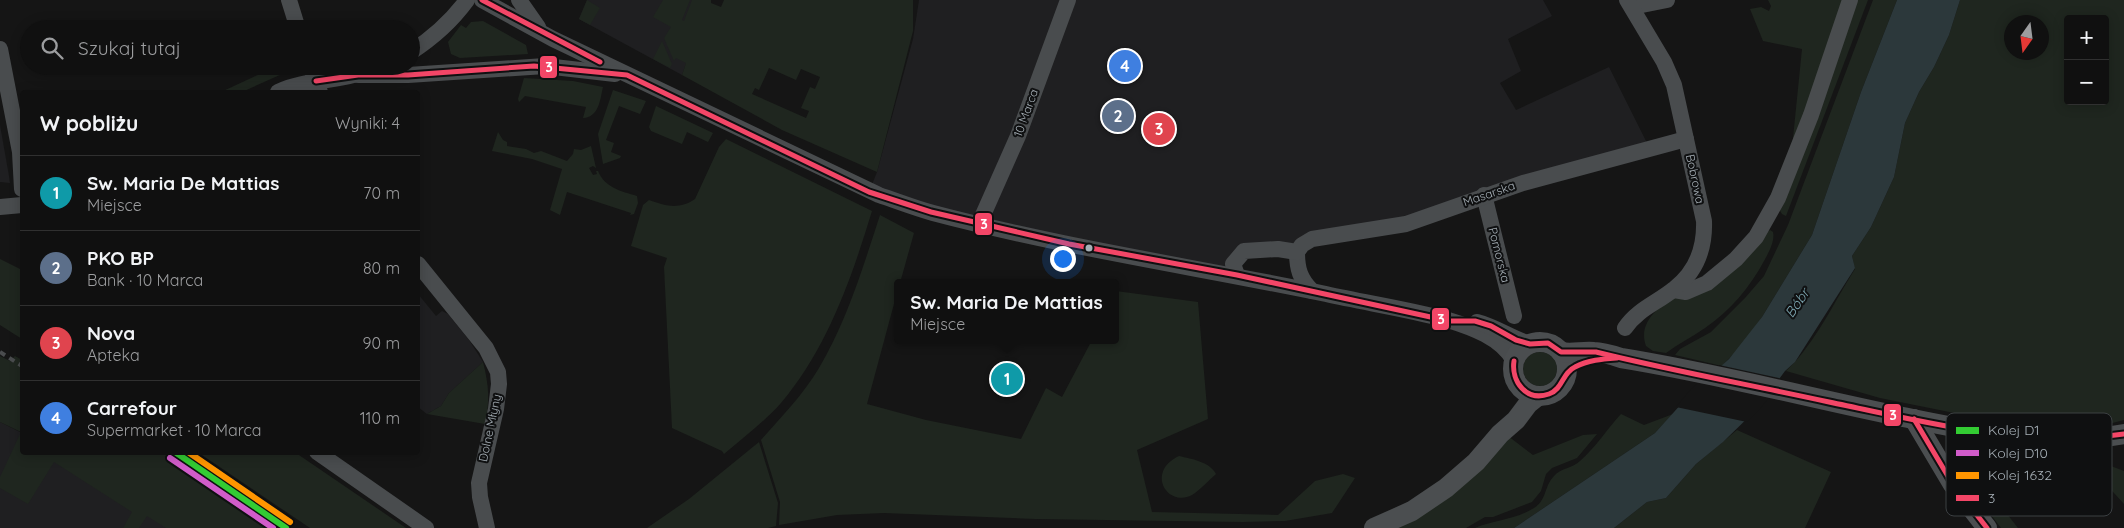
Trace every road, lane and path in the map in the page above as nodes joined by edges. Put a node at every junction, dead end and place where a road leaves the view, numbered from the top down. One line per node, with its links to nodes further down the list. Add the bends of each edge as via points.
1 (289, 0): 9 (street)
2 (468, 0): 11 (street, via 444,28)
3 (482, 0): 10 (street)
4 (520, 0): 10 (street)
5 (1068, 0): 23 (street, 10 Marca, via 1018,136)
6 (1667, 0): 8 (street, Bobrowa)
7 (1850, 0): 27 (street, via 1811,115 1778,198 1756,238 1707,282 1686,292)
8 (1630, 4): 18 (street, Bobrowa, via 1674,85)
9 (295, 20)
10 (542, 33): 15 (street)
11 (420, 46)
12 (0, 49): 19 (street)
13 (420, 74): 15 (street, via 545,66)
14 (351, 75): 16 (street)
15 (627, 75): 23 (street, via 869,192)
16 (315, 80): 17 (street)
17 (282, 90)
18 (1686, 139): 20 (street, Masarska); 27 (street, Bobrowa, via 1704,232 1697,262)
19 (20, 152)
20 (1484, 195): 24 (street, Masarska, via 1406,224 1312,239); 29 (street, Pomorska)
21 (20, 205): 22 (street)
22 (0, 207)
23 (979, 224): 26 (street)
24 (1297, 252): 26 (street, via 1278,249 1244,252 1233,264); 28 (street, via 1299,273)
25 (420, 266): 46 (street, Dolne Młyny, via 486,348 498,372 496,409 479,483)
26 (1237, 275): 28 (street)
27 (1674, 290): 31 (street, Bobrowa, via 1632,318)
28 (1312, 292): 30 (street)
29 (1514, 316)
30 (1449, 321): 32 (street, via 1475,321); 35 (street, via 1500,344)
31 (1626, 328)
32 (1530, 344): 33 (main road, via 1548,343); 35 (main road)
33 (1561, 352): 34 (main road, via 1596,352); 36 (main road)
34 (1622, 358): 36 (main road, via 1587,364); 39 (main road)
35 (1514, 361): 37 (main road, via 1513,375)
36 (1567, 374): 38 (main road, via 1553,393)
37 (1517, 384): 38 (main road); 41 (main road)
38 (1538, 396): 41 (main road)
39 (1914, 420): 40 (main road); 43 (main road)
40 (1946, 426)
41 (1500, 434): 47 (main road, via 1476,462 1446,488 1412,510)
42 (321, 455): 45 (street)
43 (1946, 473)
44 (1978, 516): 48 (main road)
45 (426, 528)
46 (487, 528)
47 (1374, 528)
48 (1987, 528)

